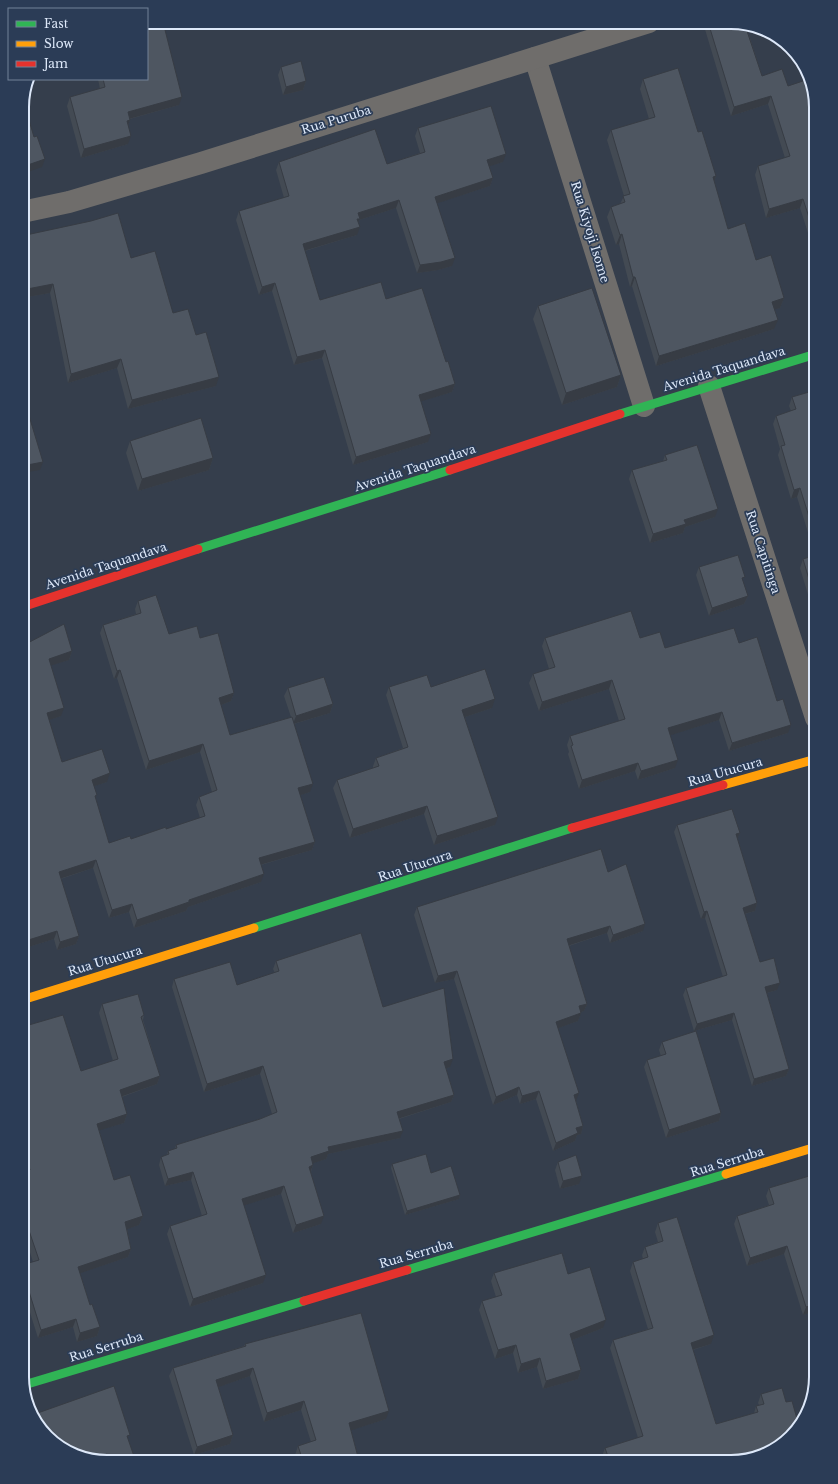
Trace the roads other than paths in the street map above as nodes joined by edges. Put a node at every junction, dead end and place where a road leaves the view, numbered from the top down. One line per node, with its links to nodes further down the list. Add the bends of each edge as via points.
1 (626, 29): 2 (street, Rua Puruba)
2 (535, 58): 3 (street, Rua Puruba, via 69,202); 6 (street, Rua Kiyoji Isome)
3 (29, 211)
4 (809, 356): 5 (street, Avenida Taquandava)
5 (709, 386): 6 (street, Avenida Taquandava); 8 (street, Rua Capitinga)
6 (644, 406): 7 (street, Avenida Taquandava)
7 (29, 605)
8 (809, 696)
9 (809, 761): 10 (street, Rua Utucura, via 540,837 407,882)
10 (29, 998)
11 (809, 1149): 12 (street, Rua Serruba)
12 (29, 1383)

